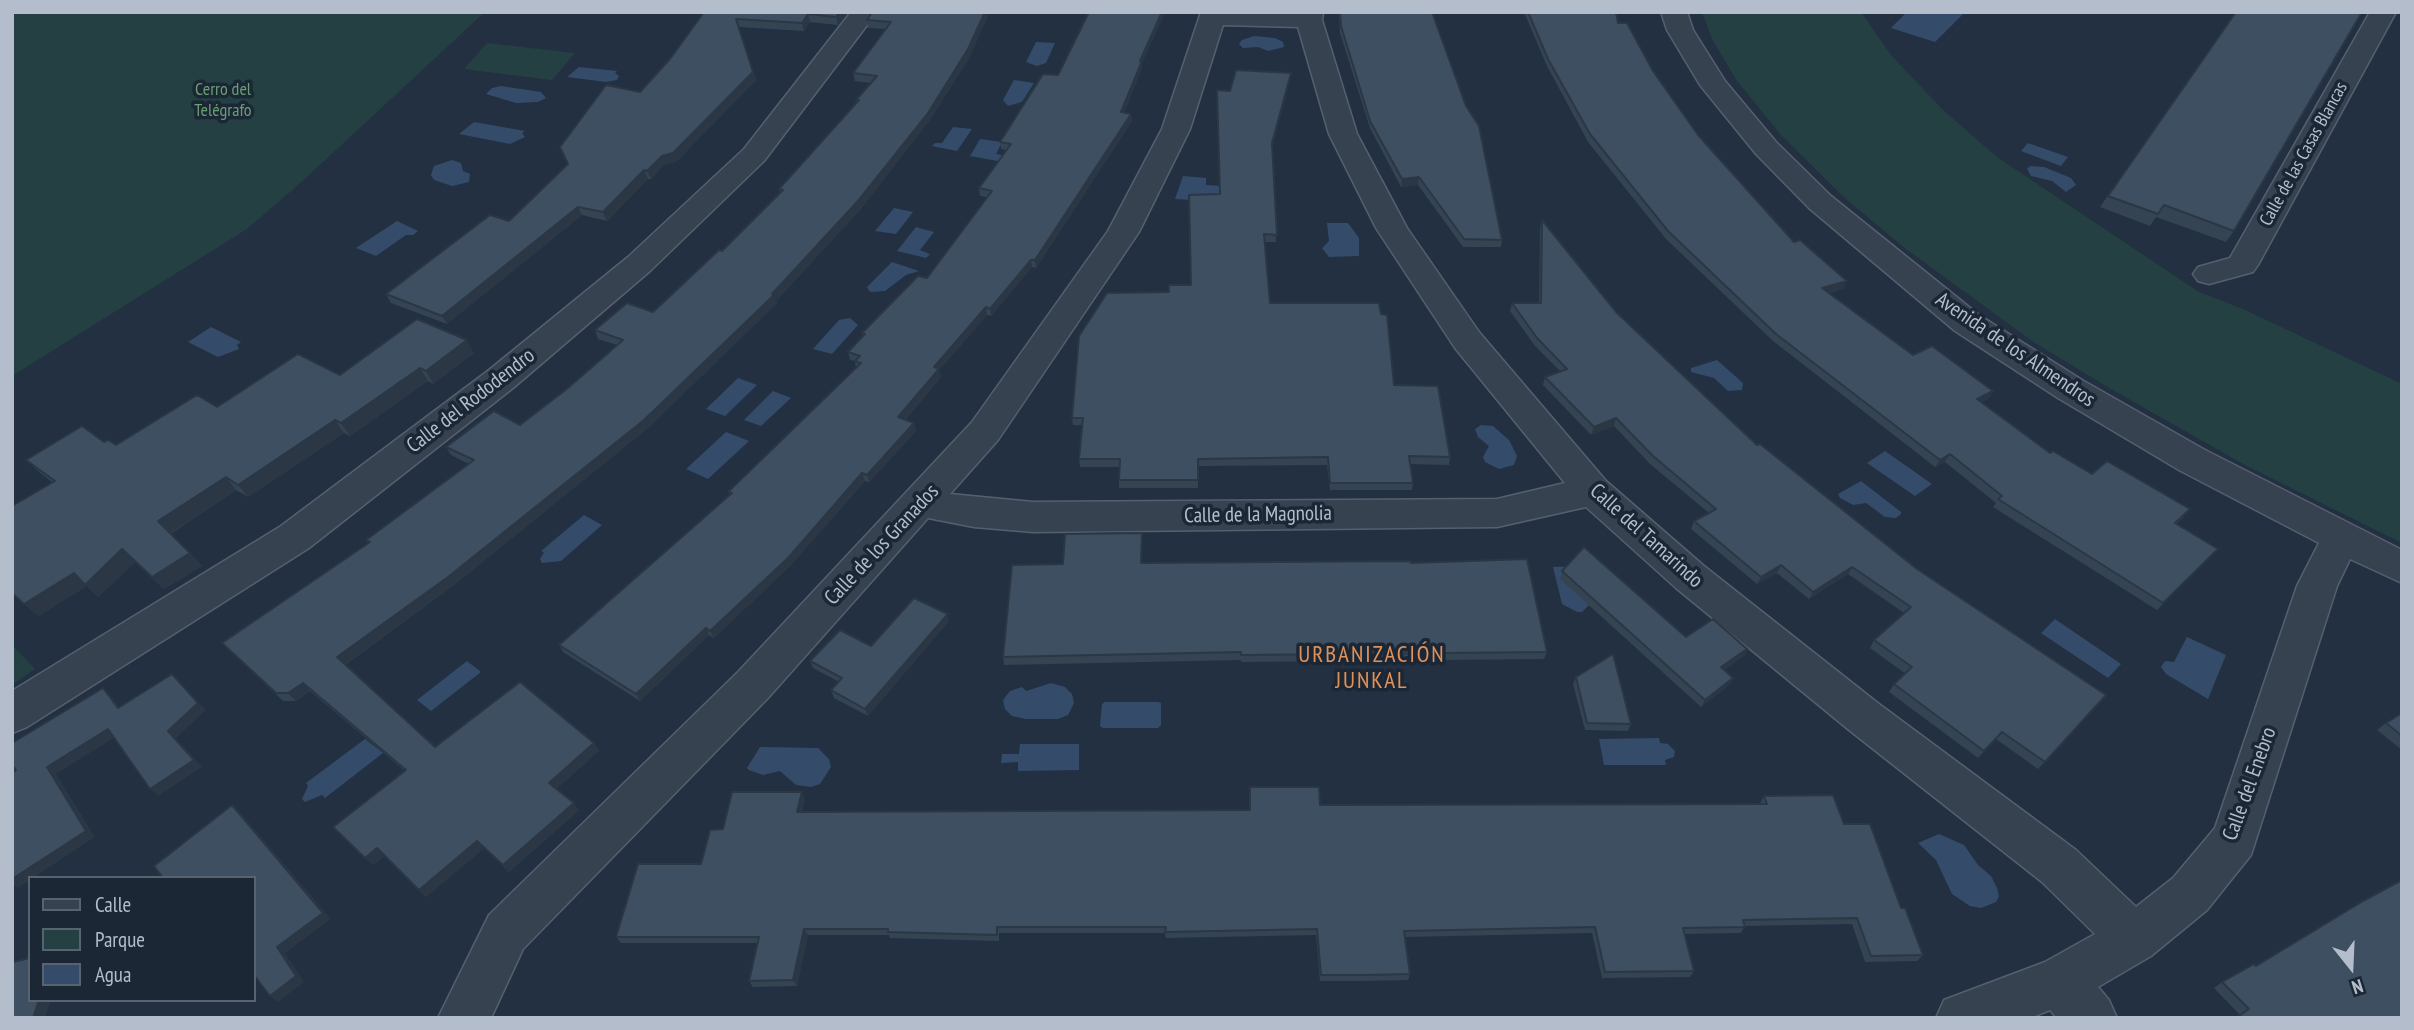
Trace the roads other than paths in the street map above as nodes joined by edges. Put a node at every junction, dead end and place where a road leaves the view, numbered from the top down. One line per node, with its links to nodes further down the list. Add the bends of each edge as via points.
1 (864, 12): 11 (street, Calle del Rododendro, via 754,155 639,264 501,379 295,537)
2 (1674, 12): 9 (street, Avenida de los Almendros, via 1714,85 1766,148 1819,202 1967,323 2181,454)
3 (2382, 12): 6 (street, Calle de las Casas Blancas, via 2242,265)
4 (1214, 15): 5 (street); 8 (street, Calle de los Granados, via 1176,129 1124,232 985,431)
5 (1309, 16): 7 (street, Calle del Tamarindo, via 1343,134 1392,228 1467,340)
6 (2209, 274)
7 (1593, 491): 8 (street, Calle de la Magnolia, via 1497,513 1034,517); 12 (street, Calle del Tamarindo, via 1690,577 2059,866)
8 (922, 503): 14 (street, Calle de los Granados, via 753,685 506,932)
9 (2341, 538): 10 (street, Avenida de los Almendros); 12 (street, Calle del Enebro, via 2317,586 2234,840 2190,894)
10 (2402, 568)
11 (12, 714)
12 (2134, 939): 13 (street, Calle del Enebro)
13 (2075, 1000): 15 (street, Calle del Enebro)
14 (464, 1018)
15 (1962, 1018)

